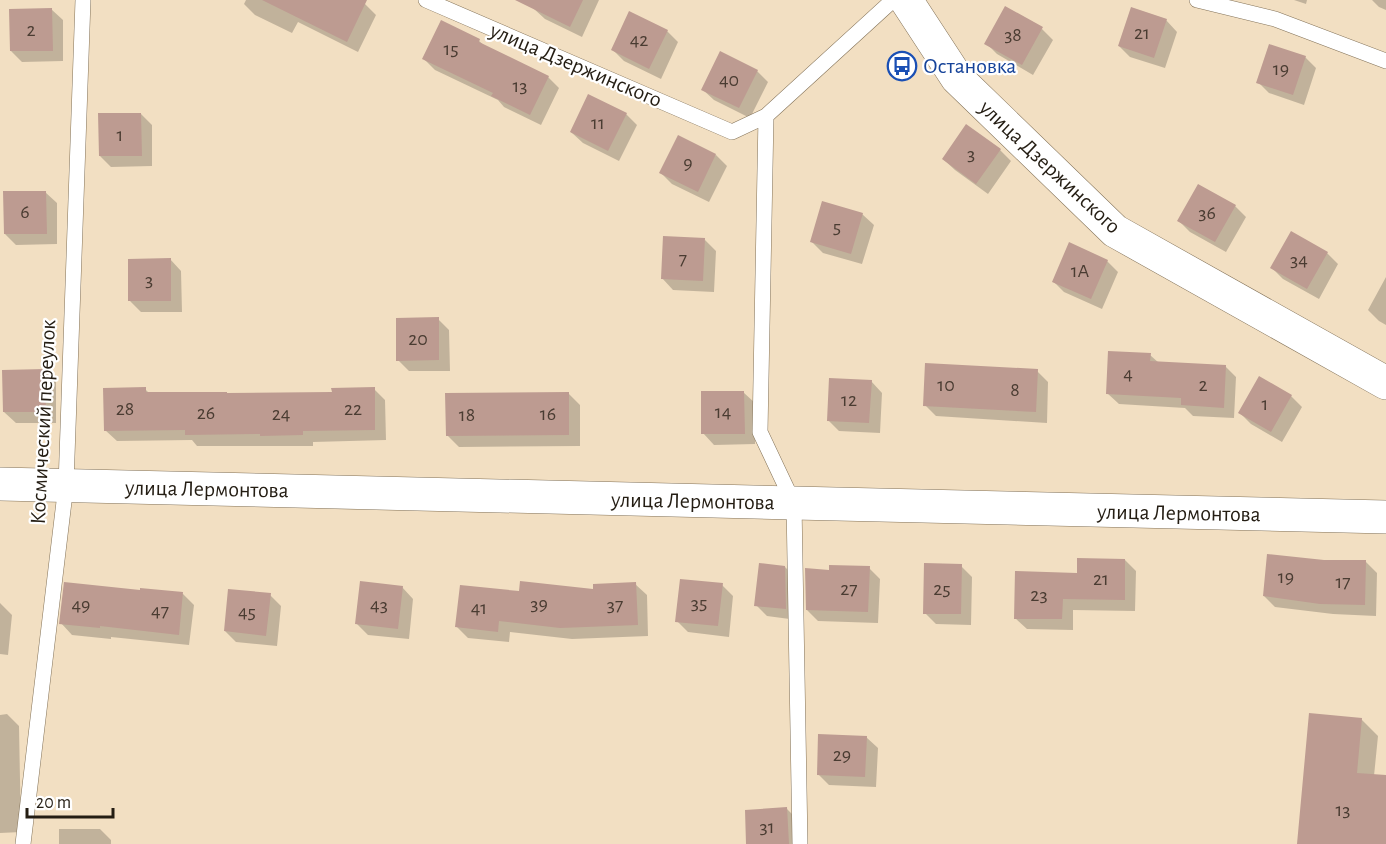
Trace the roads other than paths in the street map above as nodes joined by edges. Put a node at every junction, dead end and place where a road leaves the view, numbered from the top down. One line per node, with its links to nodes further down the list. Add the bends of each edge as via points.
1 (83, 0): 10 (lane, Космический переулок)
2 (426, 0): 7 (lane, улица Дзержинского, via 732,132)
3 (893, 0): 7 (lane, улица Дзержинского)
4 (906, 0): 8 (street, улица Дзержинского, via 957,78 1114,231)
5 (1197, 0): 6 (lane, via 1275,19)
6 (1386, 61)
7 (766, 116): 11 (lane, via 760,432)
8 (1386, 384)
9 (0, 484): 10 (street, улица Лермонтова)
10 (66, 485): 11 (street, улица Лермонтова); 13 (lane, Космический переулок)
11 (794, 504): 12 (street, улица Лермонтова); 14 (lane)
12 (1386, 517)
13 (23, 844)
14 (800, 844)

